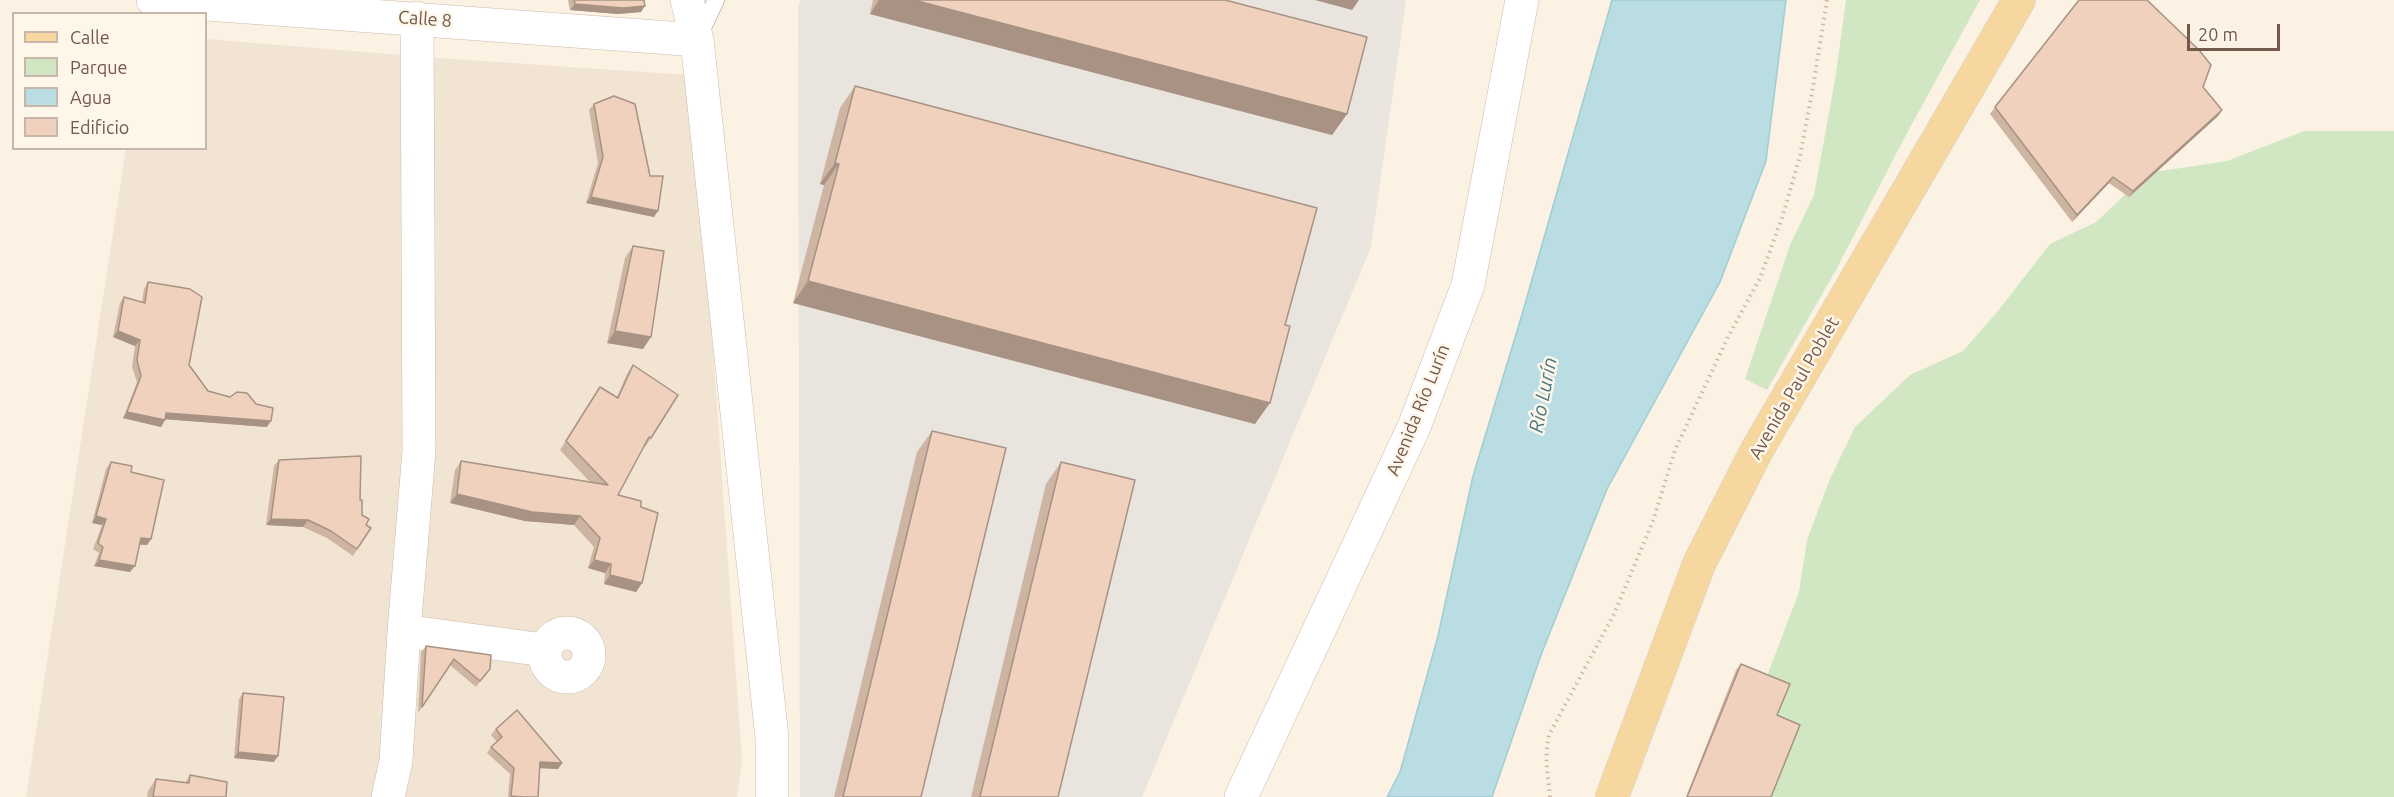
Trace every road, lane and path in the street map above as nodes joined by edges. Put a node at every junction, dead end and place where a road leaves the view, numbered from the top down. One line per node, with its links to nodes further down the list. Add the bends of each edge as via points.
1 (153, 0): 7 (street, Calle 8)
2 (687, 0): 8 (street)
3 (716, 0): 8 (lane)
4 (1522, 0): 13 (street, Avenida Río Lurín, via 1468,285 1414,427)
5 (1827, 0): 14 (path, via 1800,156 1782,218 1760,278 1675,450 1653,521 1614,614 1550,735 1545,761)
6 (2019, 0): 15 (main road, Avenida Paul Poblet, via 1757,450 1699,564)
7 (417, 18): 8 (street, Calle 8); 9 (street, via 419,452)
8 (698, 40): 12 (street, via 772,738)
9 (404, 631): 10 (street); 11 (street, via 396,761)
10 (544, 650)
11 (388, 797)
12 (772, 797)
13 (1240, 797)
14 (1550, 797)
15 (1612, 797)

